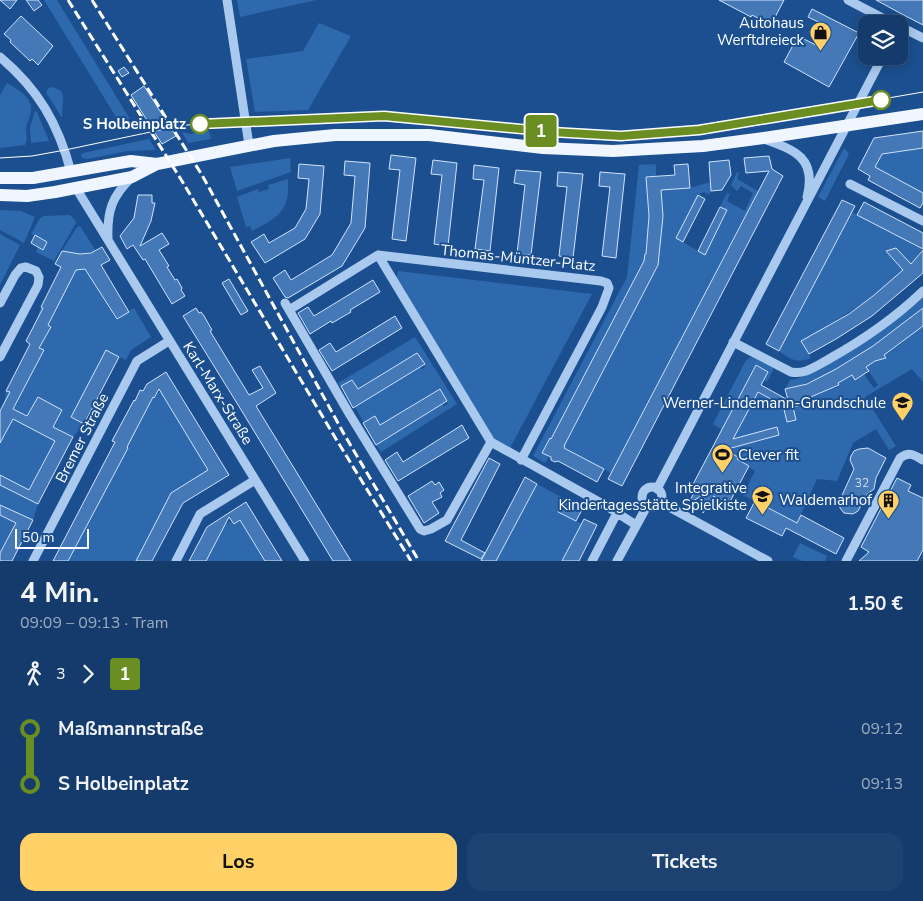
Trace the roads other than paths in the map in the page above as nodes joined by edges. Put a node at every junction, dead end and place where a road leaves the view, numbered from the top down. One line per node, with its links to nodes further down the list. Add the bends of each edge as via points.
1 (227, 0): 11 (street)
2 (848, 0): 3 (street)
3 (874, 15)
4 (908, 30): 5 (street)
5 (923, 38)
6 (0, 57): 13 (street, via 26,81 48,112 60,136)
7 (879, 65): 9 (street)
8 (923, 114): 9 (main road)
9 (848, 126): 10 (main road); 19 (street)
10 (764, 138): 11 (main road, via 613,151 543,148 452,136 401,134 334,135); 19 (street, via 796,151 803,159 809,178)
11 (249, 145): 12 (main road)
12 (157, 164): 13 (main road, via 130,161); 14 (main road)
13 (71, 172): 15 (main road, via 33,178); 17 (main road)
14 (132, 176): 17 (main road); 21 (street, via 112,203)
15 (0, 178)
16 (850, 184): 20 (street)
17 (76, 188): 18 (main road, via 27,196); 21 (street, Karl-Marx-Straße)
18 (0, 195)
19 (805, 206): 26 (street)
20 (923, 221)
21 (108, 240): 25 (street, Karl-Marx-Straße)
22 (378, 255): 28 (street); 28 (street, via 287,307 420,529 431,530 447,520); 29 (street, Thomas-Müntzer-Platz, via 607,283 609,288 602,307)
23 (923, 291): 26 (street, via 877,328 805,372 791,372)
24 (0, 303): 27 (street, via 20,270 26,267 36,271 38,285)
25 (169, 341): 31 (street, Karl-Marx-Straße); 37 (street, Bremer Straße, via 137,361)
26 (733, 342): 32 (street)
27 (0, 357)
28 (491, 442): 29 (street)
29 (521, 460): 35 (street)
30 (923, 460): 43 (street, via 911,454 900,458)
31 (255, 480): 38 (street, via 200,514); 39 (street, Karl-Marx-Straße)
32 (657, 489): 33 (street, via 662,496); 34 (street, via 644,491 642,498)
33 (660, 502): 34 (street, via 656,507); 42 (street)
34 (647, 506): 36 (street)
35 (616, 513): 36 (street); 40 (street)
36 (636, 525): 41 (street)
37 (34, 561)
38 (176, 561)
39 (304, 561)
40 (592, 561)
41 (617, 561)
42 (768, 561)
43 (846, 561)

